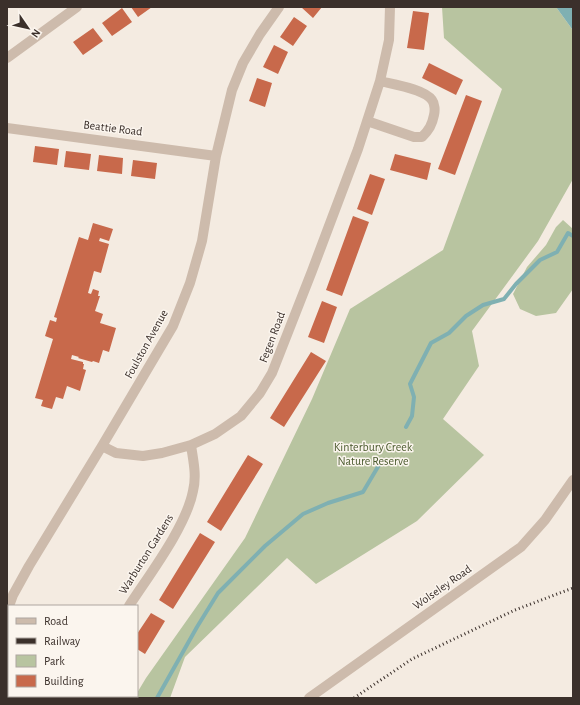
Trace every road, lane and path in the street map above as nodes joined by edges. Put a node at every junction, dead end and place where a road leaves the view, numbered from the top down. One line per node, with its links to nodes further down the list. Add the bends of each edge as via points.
1 (77, 7): 4 (street)
2 (279, 7): 8 (street, Foulston Avenue, via 243,63 232,90)
3 (390, 7): 5 (street, Fegen Road, via 389,40)
4 (7, 58)
5 (380, 81): 6 (street, Fegen Road); 6 (street, via 427,95 433,101 433,120 429,130 422,137 414,137)
6 (367, 121): 9 (street, Fegen Road, via 272,374 241,416 215,434)
7 (7, 128): 8 (street, Beattie Road)
8 (216, 156): 10 (street, Foulston Avenue, via 202,241 190,283 173,326)
9 (191, 445): 10 (street, Fegen Road, via 162,454 143,456 116,453); 13 (street, Warburton Gardens, via 195,472 193,491 186,513 171,542)
10 (102, 446): 12 (street, Foulston Avenue, via 29,566)
11 (573, 480): 14 (street, Wolseley Road, via 545,520 521,547)
12 (10, 605)
13 (130, 605)
14 (309, 698)

